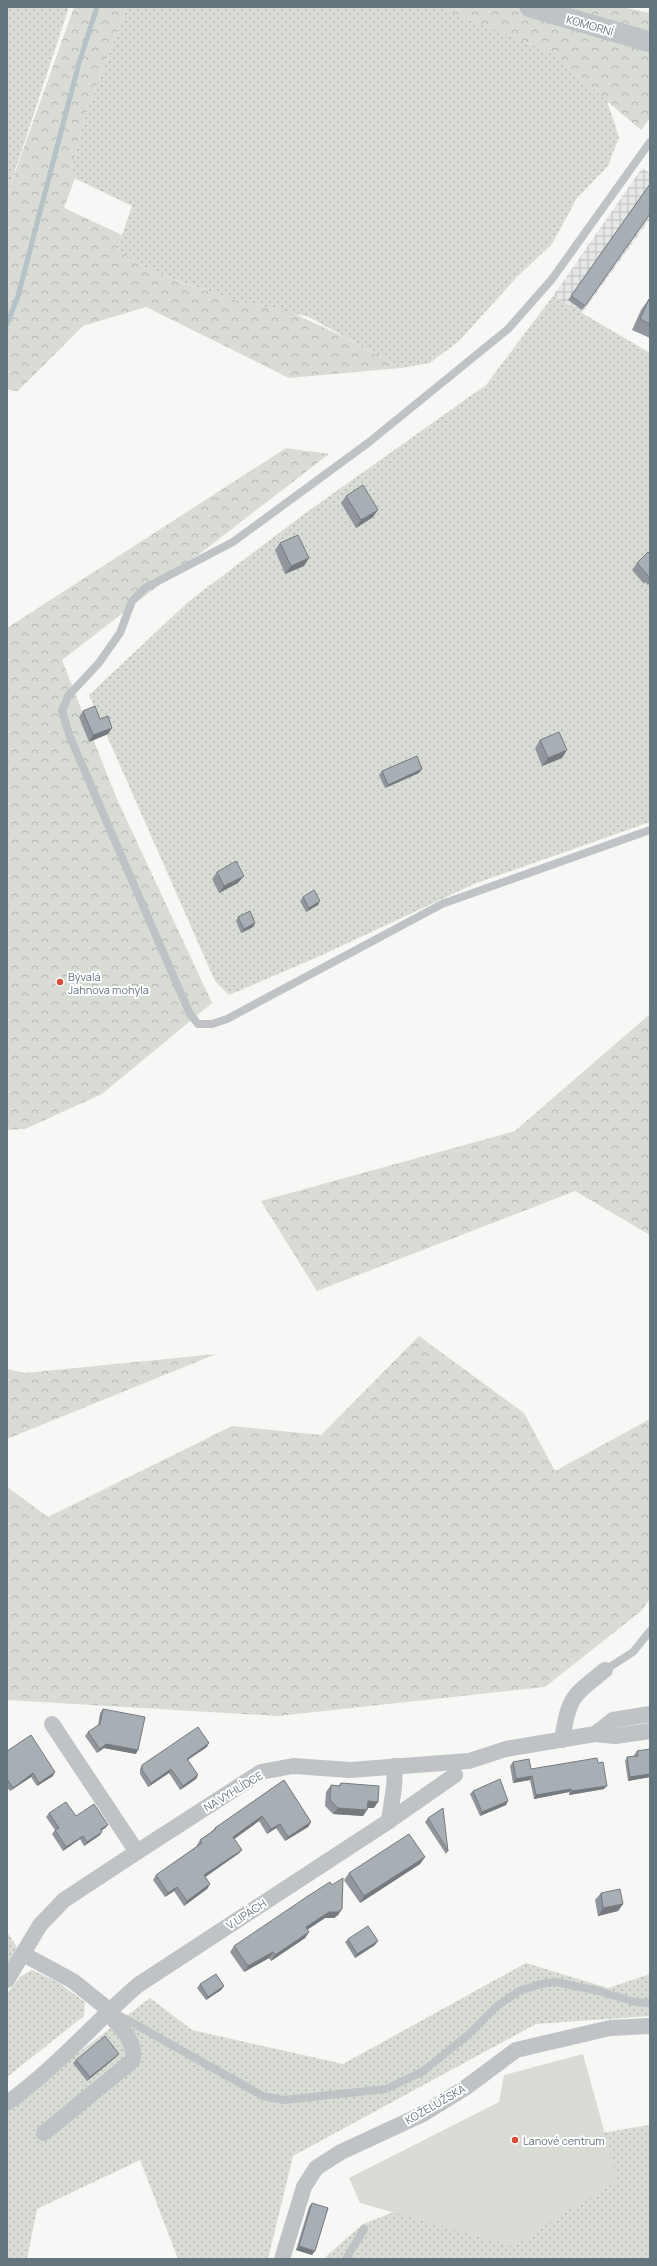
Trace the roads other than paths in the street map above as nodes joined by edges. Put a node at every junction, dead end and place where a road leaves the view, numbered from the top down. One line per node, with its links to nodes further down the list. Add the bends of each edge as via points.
1 (530, 7): 2 (street, KOMORNÍ)
2 (650, 42)
3 (650, 142): 4 (lane, via 552,279 508,329 368,443 233,542 145,588 132,602 120,633 98,664 68,696 62,711 70,737 179,989 190,1014 198,1024 212,1024 227,1019 442,904)
4 (650, 830)
5 (650, 1631): 6 (lane, via 633,1652)
6 (605, 1670): 11 (street, via 576,1693 567,1710)
7 (650, 1714): 10 (street, NA VYHLÍDCE, via 613,1720)
8 (52, 1724): 15 (street)
9 (650, 1731): 10 (street, NA VYHLÍDCE, via 615,1736)
10 (595, 1734): 11 (street, NA VYHLÍDCE)
11 (562, 1740): 12 (street, NA VYHLÍDCE, via 506,1749 469,1761)
12 (395, 1766): 14 (street); 15 (street, NA VYHLÍDCE, via 350,1770 293,1766 261,1772)
13 (455, 1775): 14 (street, V LIPÁCH)
14 (389, 1821): 19 (street, V LIPÁCH, via 138,1984)
15 (137, 1852): 16 (street, NA VYHLÍDCE, via 64,1900 40,1925)
16 (23, 1954): 17 (street, NA VYHLÍDCE); 19 (street, via 73,1981)
17 (7, 1980)
18 (650, 2003): 19 (lane, via 635,2002 556,1982 541,1984 519,1991 497,2006 468,2035 422,2072 386,2089 284,2100 263,2096)
19 (108, 2011): 21 (street, V LIPÁCH, via 63,2056); 22 (street, via 132,2043 132,2062)
20 (650, 2026): 24 (street, KOŽELUŽSKÁ, via 610,2028 516,2050 465,2088 423,2114 341,2152 316,2168 304,2187)
21 (7, 2103)
22 (44, 2133)
23 (364, 2229): 25 (lane)
24 (282, 2259)
25 (346, 2259)

